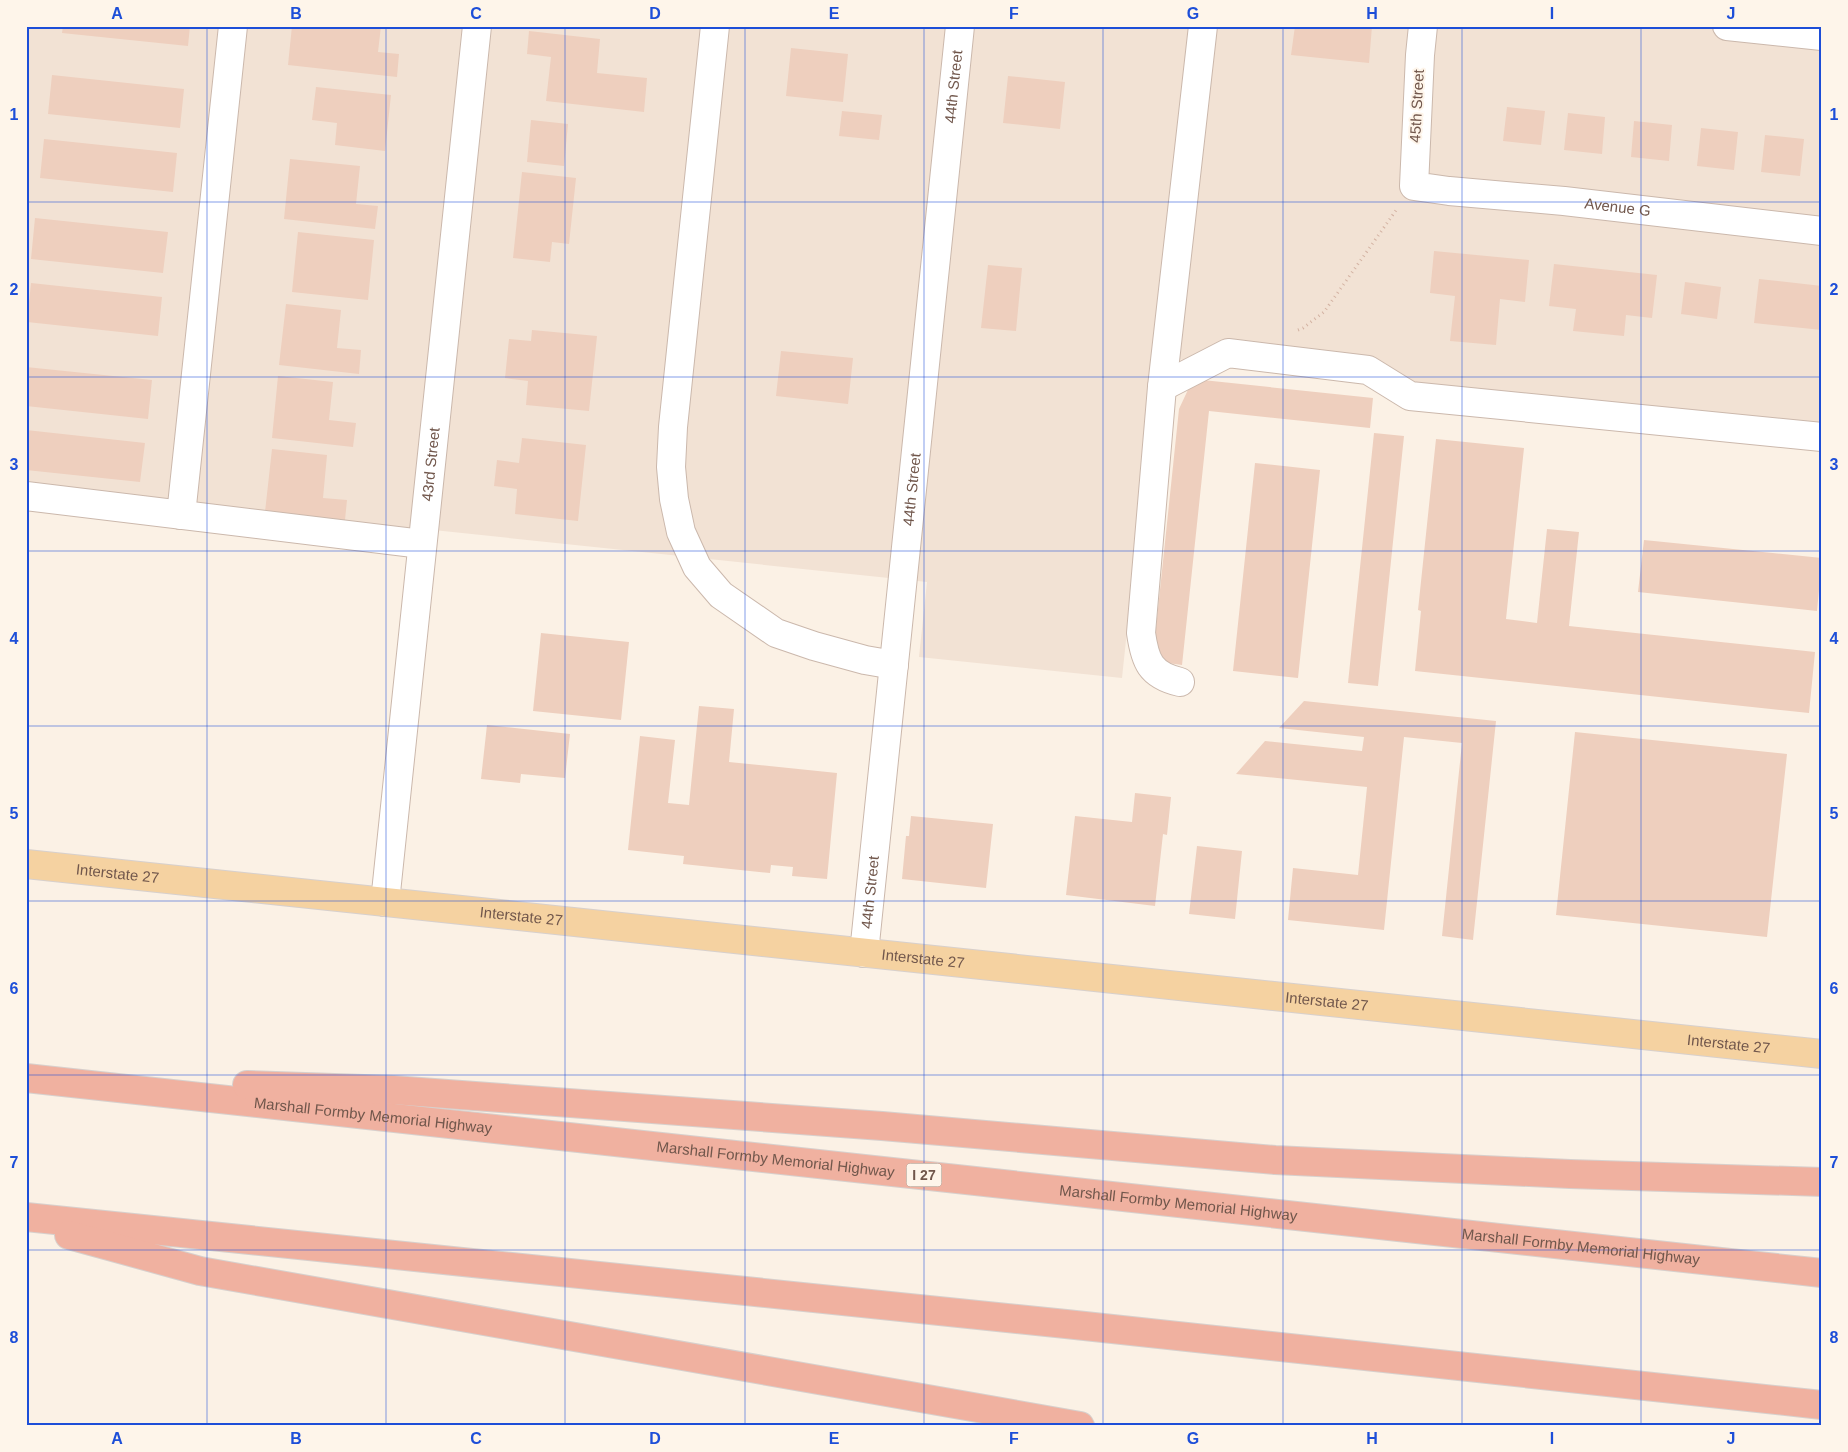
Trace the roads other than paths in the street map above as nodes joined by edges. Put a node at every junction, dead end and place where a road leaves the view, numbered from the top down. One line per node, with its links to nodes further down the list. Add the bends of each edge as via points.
1 (233, 26): 14 (street)
2 (477, 26): 15 (street, 43rd Street)
3 (715, 26): 16 (street, via 672,427 671,467 681,532 697,567 721,595 776,632 814,646)
4 (960, 26): 16 (street, 44th Street)
5 (1204, 26): 11 (street)
6 (1423, 26): 9 (street, 45th Street)
7 (1727, 26): 8 (street)
8 (1822, 36)
9 (1414, 186): 10 (street, Avenue G)
10 (1822, 231)
11 (1162, 386): 12 (street, via 1228,353 1368,370 1410,396); 17 (street, via 1141,633 1144,656 1154,670)
12 (1822, 437)
13 (26, 496): 14 (street)
14 (181, 515): 15 (street)
15 (422, 544): 19 (street, 43rd Street)
16 (894, 665): 20 (street, 44th Street)
17 (1180, 682)
18 (26, 864): 19 (main road, Interstate 27)
19 (385, 902): 20 (main road, Interstate 27)
20 (864, 953): 21 (main road, Interstate 27)
21 (1822, 1054)
22 (26, 1077): 23 (highway, via 393,1090 891,1127 1275,1160); 26 (highway, Marshall Formby Memorial Highway / I 27)
23 (1822, 1182)
24 (26, 1217): 27 (highway)
25 (26, 1223): 28 (highway, via 200,1271)
26 (1822, 1273)
27 (1822, 1405)
28 (1080, 1426)

